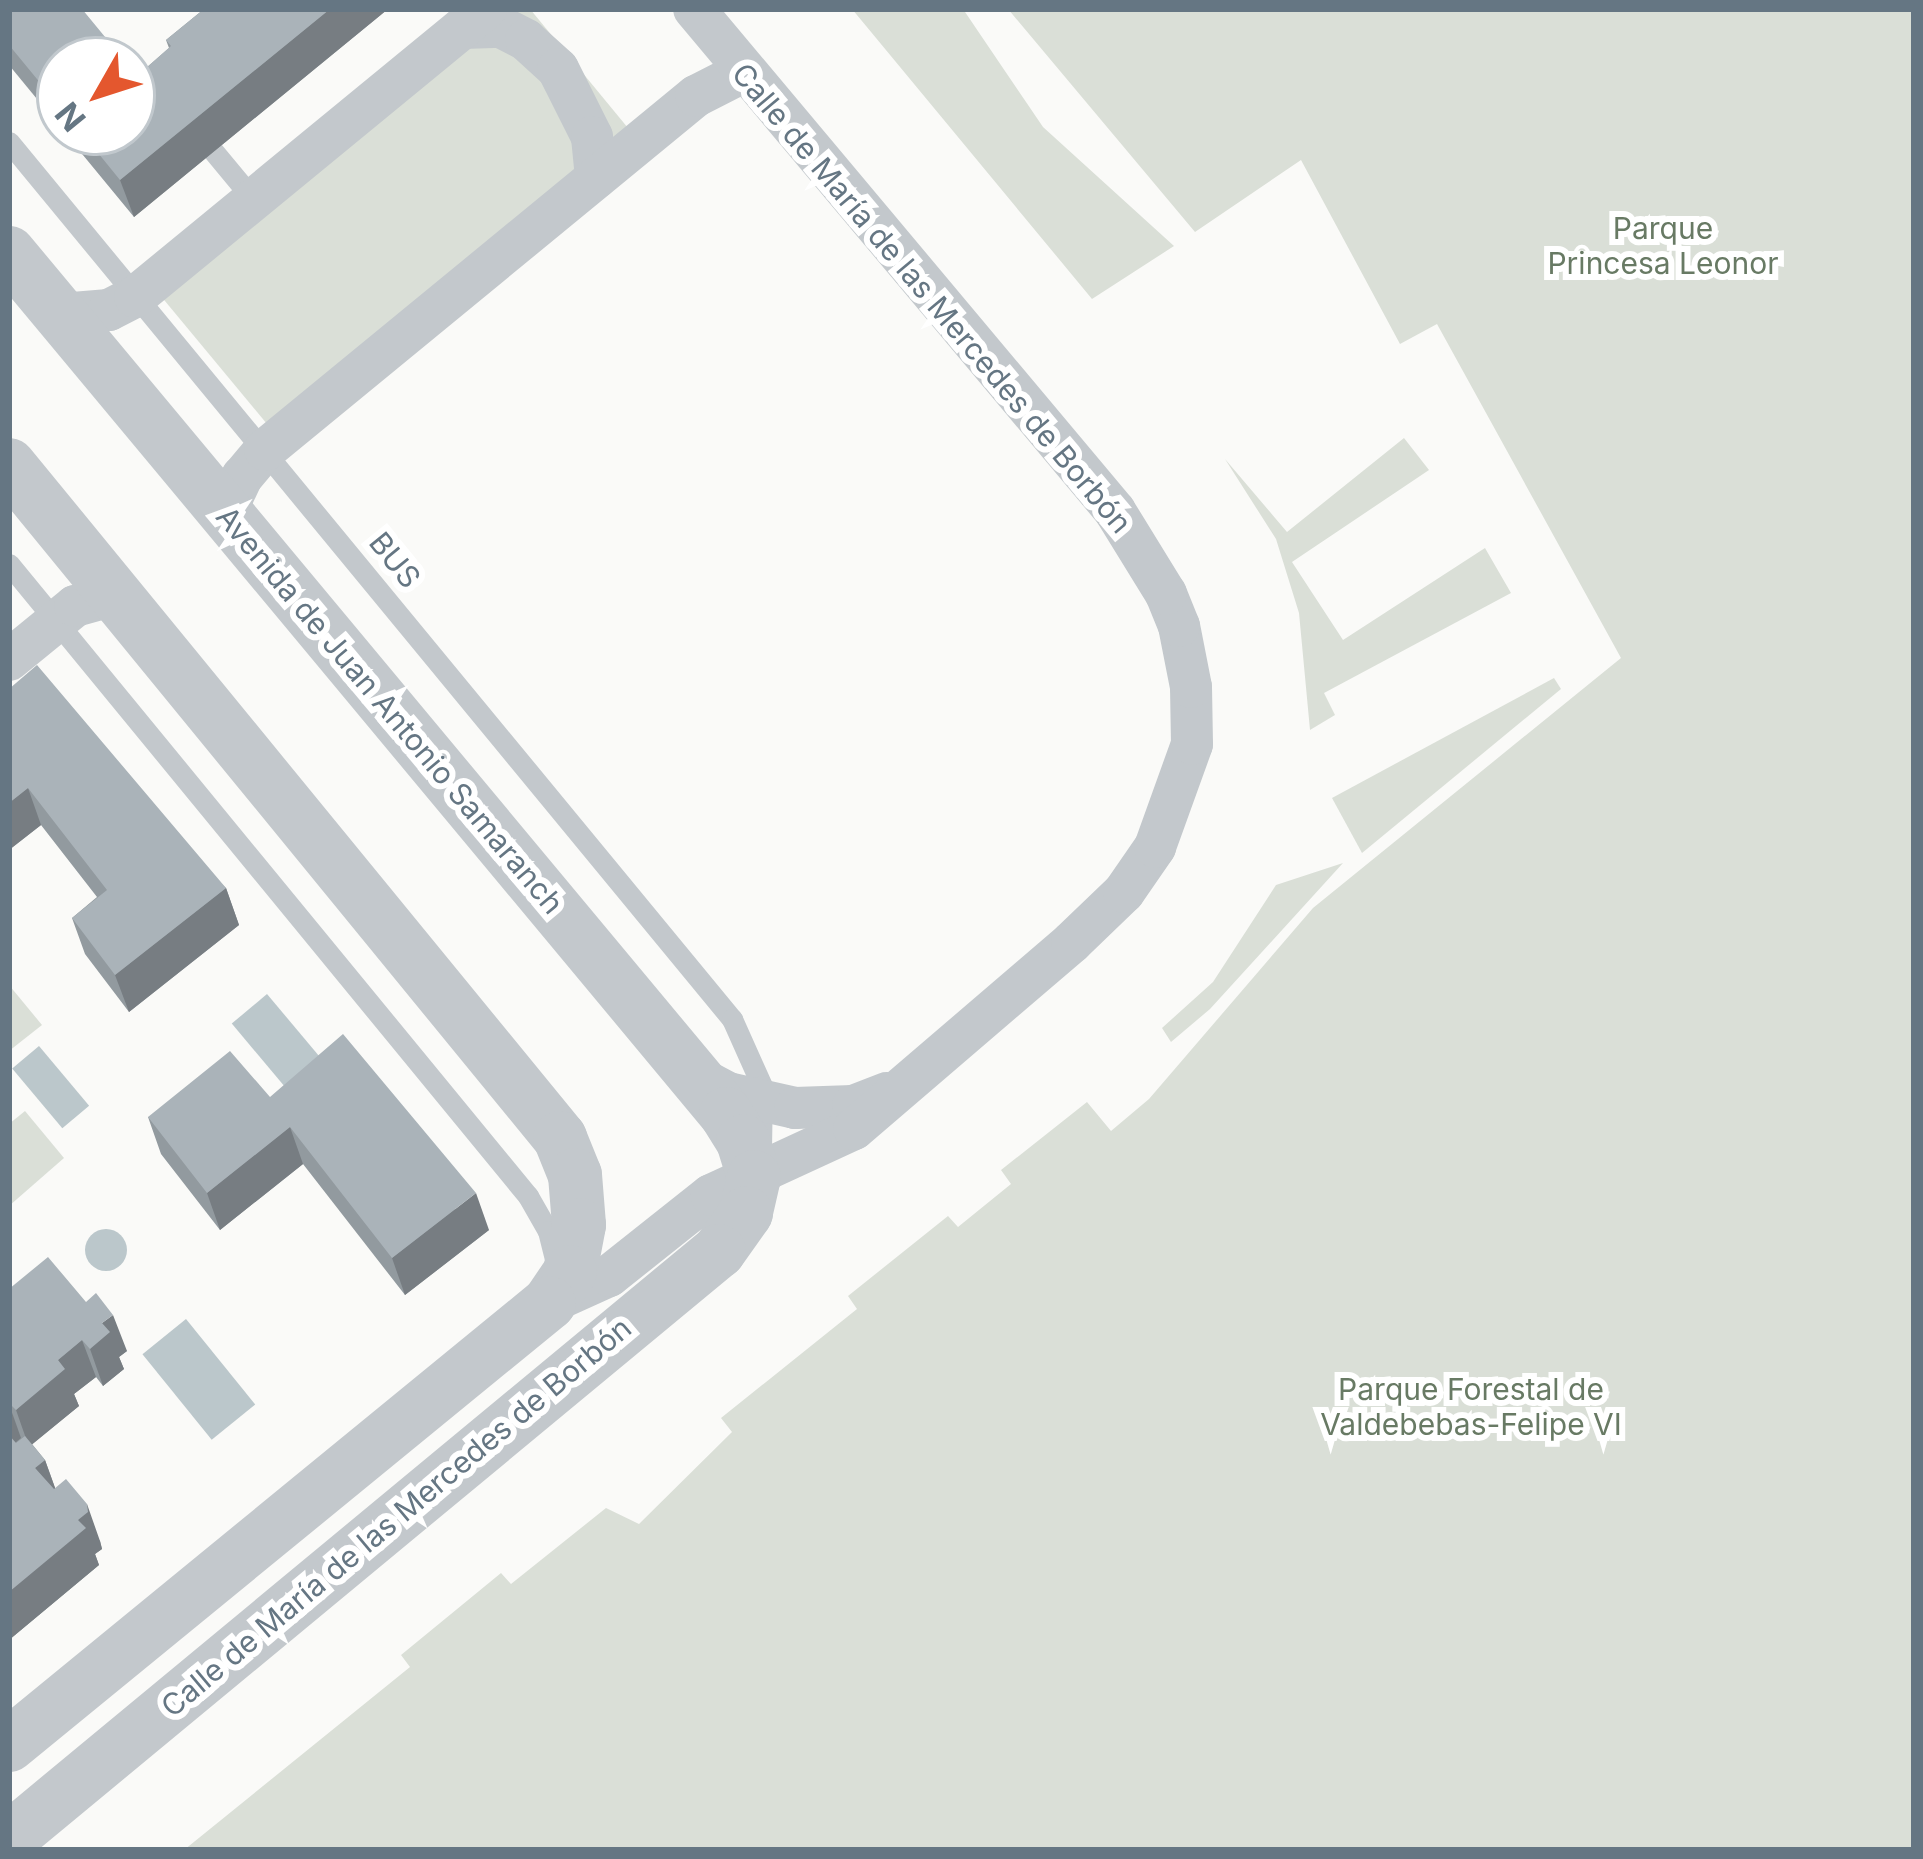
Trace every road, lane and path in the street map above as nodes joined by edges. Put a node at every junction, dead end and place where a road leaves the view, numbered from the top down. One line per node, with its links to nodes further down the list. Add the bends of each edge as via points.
1 (694, 9): 3 (street, Calle de María de las Mercedes de Borbón)
2 (475, 18): 6 (street, via 526,40 559,69 592,137); 7 (street)
3 (745, 71): 6 (street, via 696,96); 19 (street, Calle de María de las Mercedes de Borbón, via 1115,512 1166,594 1191,687 1192,744 1155,848 1124,892)
4 (9, 142): 9 (lane, BUS)
5 (214, 152): 7 (lane)
6 (596, 178): 11 (street)
7 (253, 199): 9 (street)
8 (9, 253): 10 (street, Avenida de Juan Antonio Samaranch)
9 (135, 297): 10 (street, via 110,310); 11 (lane, BUS)
10 (61, 314): 13 (street, Avenida de Juan Antonio Samaranch)
11 (265, 450): 13 (street); 20 (lane, BUS, via 732,1019)
12 (9, 465): 15 (street)
13 (226, 511): 18 (street, Avenida de Juan Antonio Samaranch)
14 (9, 563): 16 (lane)
15 (115, 595): 16 (street, via 75,606); 22 (street, via 560,1138 575,1175 579,1225 570,1272)
16 (56, 621): 17 (street); 22 (lane, via 528,1196 558,1270)
17 (9, 660)
18 (692, 1073): 20 (street); 21 (street, Avenida de Juan Antonio Samaranch, via 743,1141)
19 (898, 1086): 20 (street, via 835,1109); 21 (street, Calle de María de las Mercedes de Borbón, via 854,1129)
20 (764, 1103): 21 (lane)
21 (754, 1177): 22 (street, Calle de María de las Mercedes de Borbón, via 711,1195 610,1276); 24 (street, Calle de María de las Mercedes de Borbón, via 746,1213 719,1251)
22 (536, 1315): 23 (street, Calle de María de las Mercedes de Borbón)
23 (9, 1745)
24 (9, 1839)

